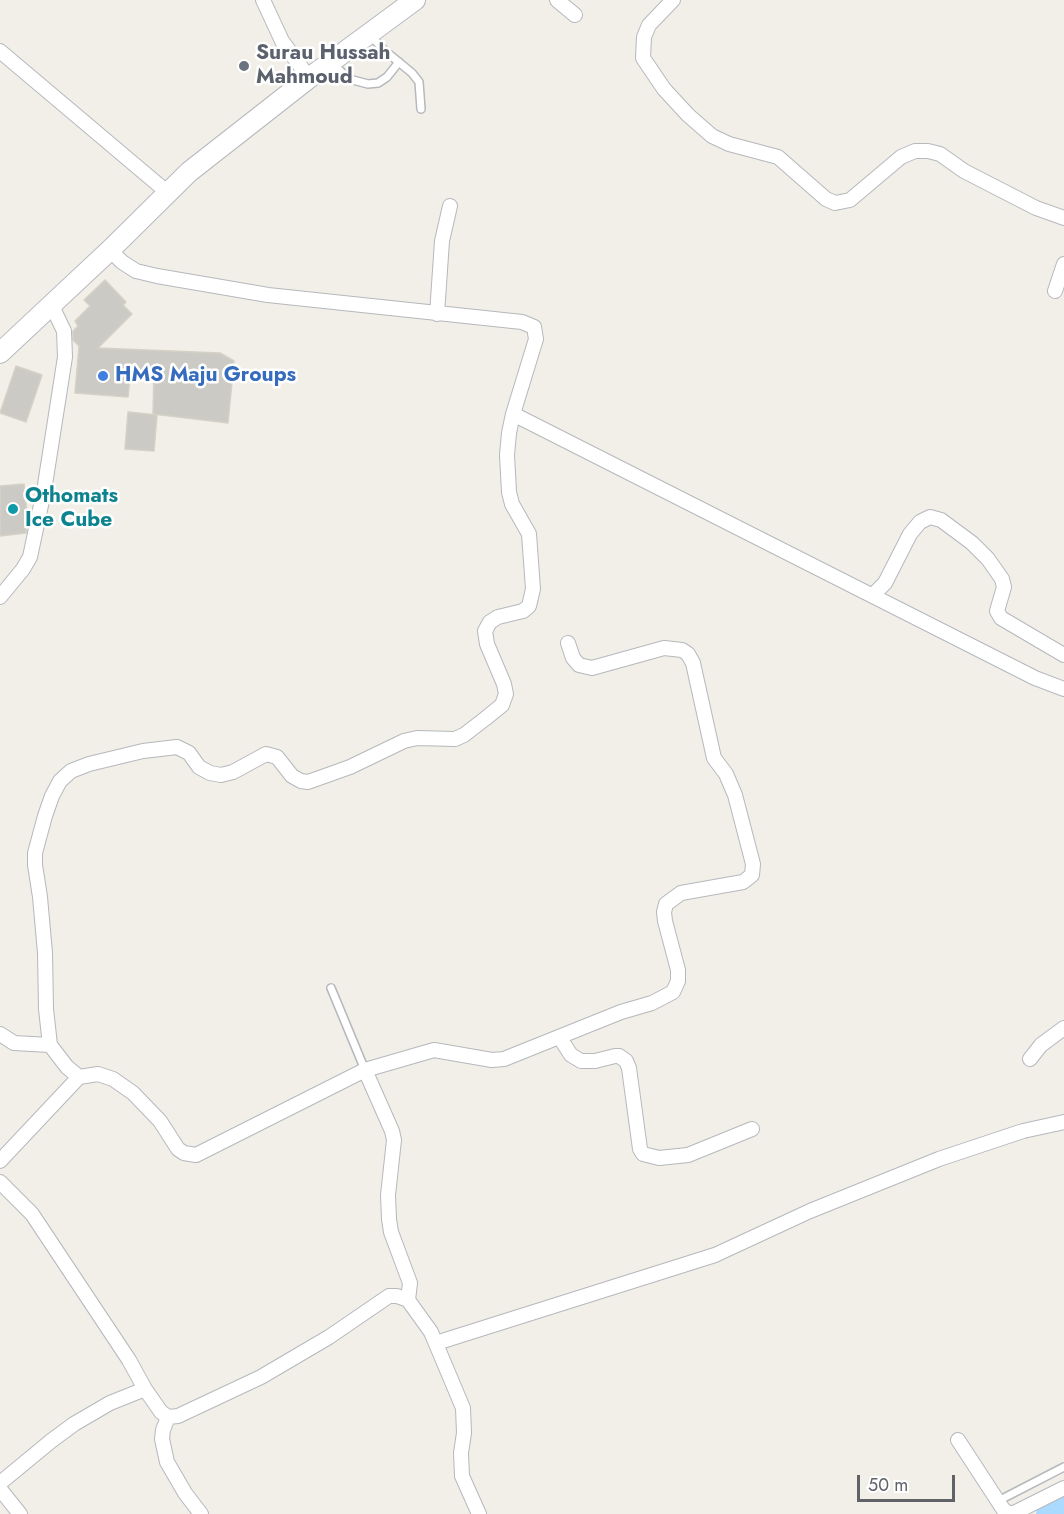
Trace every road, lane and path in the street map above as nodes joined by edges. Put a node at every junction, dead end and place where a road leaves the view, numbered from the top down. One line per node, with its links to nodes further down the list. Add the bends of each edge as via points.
1 (263, 0): 10 (street, via 282,41)
2 (416, 0): 6 (street)
3 (557, 0): 5 (street)
4 (673, 0): 14 (street, via 649,25 643,58 664,89 712,136 778,157 835,203 850,200 901,157 928,151 1036,208)
5 (575, 15)
6 (369, 34): 8 (lane); 9 (street)
7 (0, 51): 12 (street)
8 (399, 62): 9 (lane, via 387,77 368,84 349,80); 11 (lane, via 419,82)
9 (332, 63): 10 (street)
10 (309, 78): 12 (street)
11 (421, 109)
12 (167, 192): 15 (street)
13 (450, 206): 19 (street, via 442,240)
14 (1064, 218)
15 (110, 250): 18 (street); 19 (street, via 136,271 157,276 268,295)
16 (1064, 264): 17 (street)
17 (1055, 291)
18 (51, 304): 20 (street); 23 (street, via 64,331 65,357 46,480 30,557)
19 (437, 314): 21 (street, via 522,322 534,327 536,339)
20 (0, 353)
21 (513, 414): 22 (street); 31 (street, via 507,454 509,492 530,534 533,589 529,606 498,617 485,631 504,684 502,705 455,739 404,741 350,768 308,782 292,776 277,757 266,754 233,772 210,773 177,747 143,751 71,771 52,796 35,853)
22 (873, 595): 25 (street, via 885,583 920,522 930,517 941,520 972,543 1002,579 1004,587 997,611 1001,618); 26 (street)
23 (0, 597)
24 (568, 643): 30 (street, via 579,665 592,668 664,648 688,654 710,748 735,795 753,870 743,882 681,894 666,904 665,921 678,970 673,992 652,1004 621,1012)
25 (1064, 655)
26 (1064, 689)
27 (331, 988): 33 (lane)
28 (1064, 1028): 32 (street)
29 (0, 1034): 31 (street, via 14,1043)
30 (560, 1038): 33 (street, via 504,1059 435,1050); 36 (street, via 581,1061 619,1056 626,1061 643,1154 659,1158 688,1155)
31 (50, 1045): 34 (street)
32 (1030, 1059)
33 (364, 1070): 34 (street, via 196,1155 178,1149 160,1122 113,1079 98,1074); 39 (street, via 394,1140 389,1219 410,1283)
34 (79, 1077): 37 (street)
35 (1064, 1122): 40 (street, via 1023,1131 939,1159 810,1211 715,1255)
36 (752, 1129)
37 (0, 1161)
38 (0, 1182): 41 (street, via 32,1214)
39 (408, 1300): 40 (street); 42 (street, via 389,1296 261,1377 178,1416)
40 (436, 1343): 52 (street, via 463,1408 462,1476)
41 (145, 1389): 42 (street, via 160,1412); 45 (street, via 74,1424)
42 (168, 1417): 51 (street, via 162,1439 167,1462)
43 (958, 1440): 48 (street)
44 (1064, 1467): 48 (lane)
45 (0, 1483)
46 (1064, 1488): 49 (street)
47 (0, 1489): 50 (street)
48 (998, 1501): 49 (street)
49 (1010, 1513)
50 (20, 1514)
51 (201, 1514)
52 (479, 1514)

